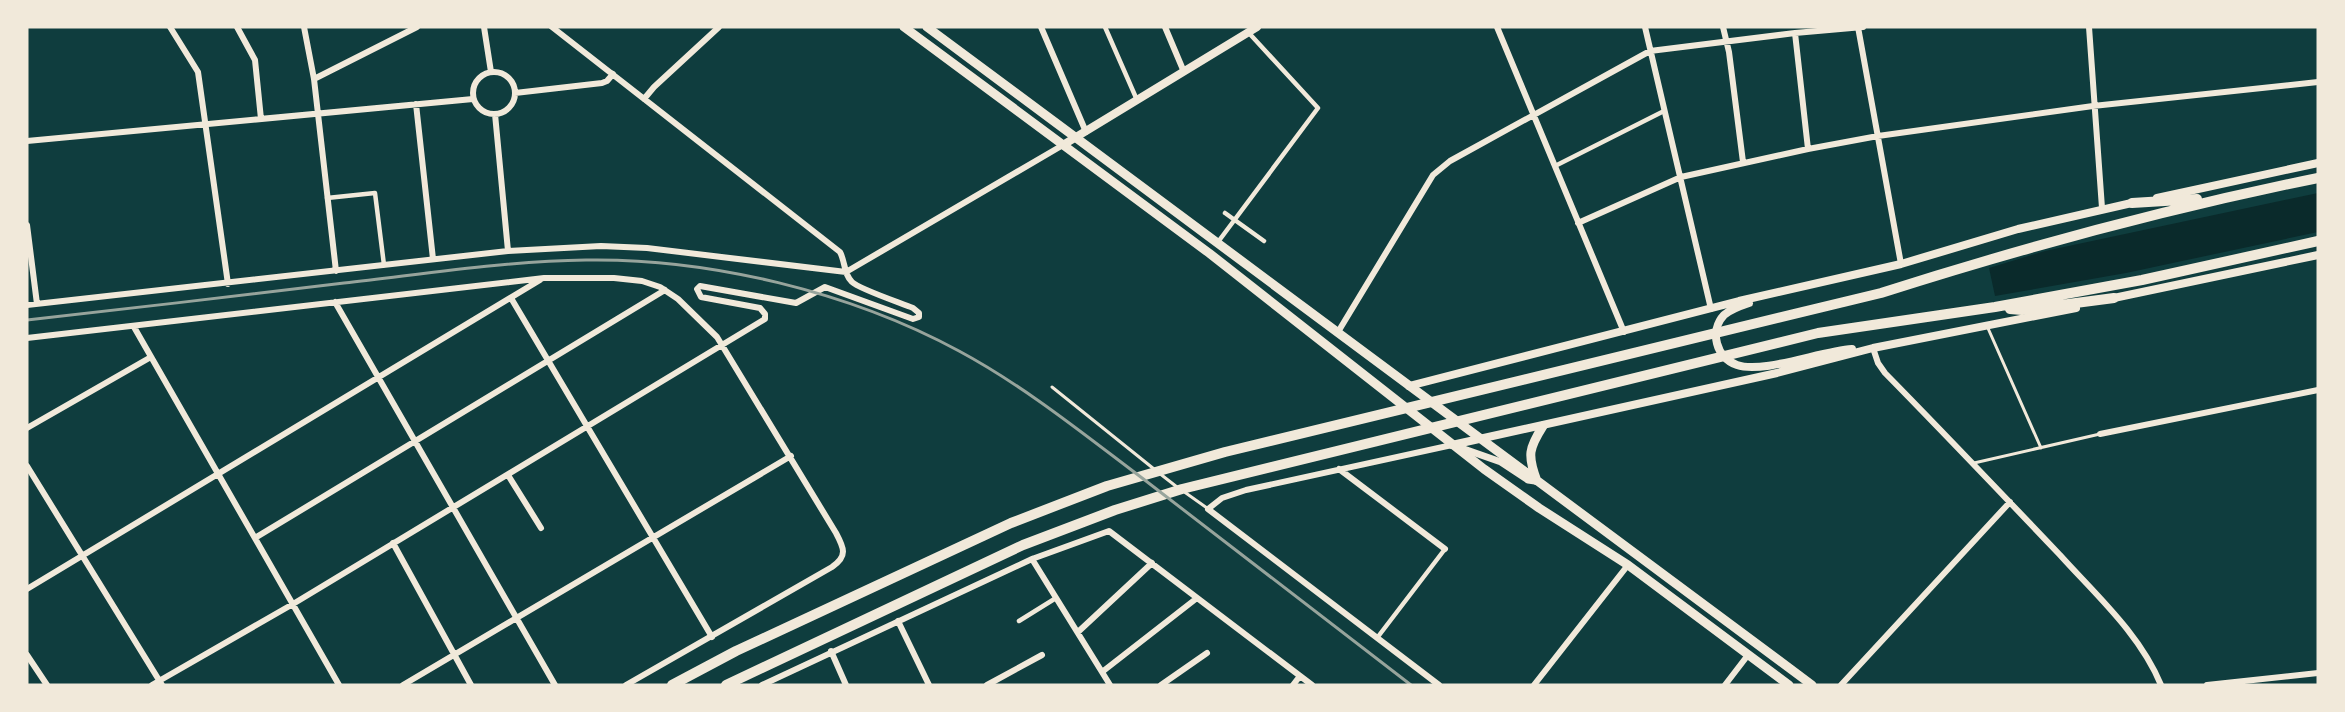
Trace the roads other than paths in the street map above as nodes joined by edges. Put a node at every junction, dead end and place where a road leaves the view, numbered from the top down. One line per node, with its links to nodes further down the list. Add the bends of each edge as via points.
1 (170, 27): 39 (street, via 198,72)
2 (237, 27): 38 (street, via 255,60)
3 (304, 27): 26 (street)
4 (417, 27): 26 (street)
5 (484, 27): 23 (street)
6 (552, 27): 25 (street)
7 (719, 27): 30 (street)
8 (904, 27): 44 (main road)
9 (927, 27): 42 (main road)
10 (1041, 27): 40 (street)
11 (1105, 27): 31 (street)
12 (1166, 27): 24 (street)
13 (1257, 27): 19 (main road)
14 (1497, 27): 37 (street)
15 (1645, 27): 22 (street)
16 (1723, 27): 21 (street)
17 (1860, 27): 20 (street); 41 (street)
18 (2089, 27): 33 (street)
19 (1247, 30): 24 (main road); 56 (street, via 1318,108)
20 (1795, 33): 21 (street); 45 (street)
21 (1726, 41): 22 (street); 46 (street)
22 (1650, 51): 34 (street); 37 (street)
23 (491, 72): 28 (street, via 507,77); 29 (street, via 475,82)
24 (1184, 72): 31 (main road)
25 (613, 74): 28 (street, via 602,83); 30 (street)
26 (314, 79): 35 (street)
27 (2318, 82): 33 (street)
28 (515, 93): 36 (street, via 510,106)
29 (473, 99): 32 (street); 36 (street, via 481,110)
30 (644, 99): 68 (street, via 841,252)
31 (1137, 100): 40 (main road)
32 (416, 104): 35 (street); 64 (street)
33 (2093, 106): 41 (street); 54 (street)
34 (1664, 111): 48 (street); 49 (street)
35 (317, 114): 38 (street); 52 (street)
36 (495, 114): 62 (street)
37 (1533, 114): 48 (street); 82 (street, via 1443,165 1433,175)
38 (261, 119): 39 (street)
39 (206, 124): 43 (street); 70 (street)
40 (1086, 132): 42 (main road)
41 (1878, 136): 45 (street); 65 (street)
42 (1076, 137): 44 (main road); 61 (main road)
43 (27, 141)
44 (1064, 145): 68 (street); 99 (main road, via 1209,253)
45 (1808, 149): 46 (street)
46 (1743, 162): 49 (street)
47 (2318, 163): 53 (main road)
48 (1555, 166): 57 (street)
49 (1681, 177): 57 (street); 79 (street)
50 (2318, 178): 51 (highway)
51 (2227, 197): 53 (highway); 147 (highway, via 1986,259 1881,293 1245,447 1107,486 1011,523 736,651)
52 (327, 198): 66 (street, via 375,193); 67 (street)
53 (2133, 203): 54 (main road)
54 (2102, 208): 65 (main road)
55 (1225, 213): 56 (street)
56 (1234, 219): 59 (street); 61 (street)
57 (1578, 223): 83 (street)
58 (27, 225): 76 (street)
59 (1264, 241)
60 (2318, 241): 78 (highway)
61 (1217, 242): 82 (main road)
62 (508, 251): 64 (street); 68 (street, via 638,247)
63 (2318, 255): 74 (main road)
64 (433, 259): 66 (street)
65 (1900, 264): 72 (main road)
66 (384, 265): 67 (street)
67 (336, 271): 70 (street)
68 (846, 272): 85 (street, via 852,282 913,308 919,317 913,319 825,287 796,303 702,285 696,289 701,297 760,308 765,314 763,321)
69 (544, 278): 71 (street, via 635,280); 73 (street); 75 (street)
70 (228, 284): 76 (street)
71 (665, 290): 85 (street, via 694,312); 88 (street)
72 (1789, 290): 79 (main road); 86 (main road, via 1730,310 1723,317 1718,325 1717,344 1728,361 1758,367)
73 (511, 298): 88 (street); 89 (street)
74 (2114, 298): 78 (highway, via 2022,310); 80 (main road)
75 (335, 302): 81 (street); 89 (street)
76 (37, 304): 77 (street)
77 (27, 305)
78 (1995, 307): 148 (highway, via 1818,333 1182,489 1023,546)
79 (1711, 309): 83 (main road)
80 (1987, 326): 86 (main road); 100 (lane)
81 (134, 327): 84 (street); 87 (street)
82 (1338, 332): 90 (main road)
83 (1624, 332): 90 (main road)
84 (27, 338)
85 (723, 346): 94 (street); 101 (street)
86 (1873, 348): 93 (main road); 102 (street, via 1885,373)
87 (151, 357): 95 (street); 105 (street)
88 (548, 361): 94 (street); 98 (street)
89 (378, 377): 98 (street); 105 (street)
90 (1409, 386): 97 (main road)
91 (1052, 387): 110 (lane)
92 (2318, 390): 96 (street)
93 (1543, 426): 97 (main road); 107 (main road, via 1530,453)
94 (587, 427): 106 (street); 112 (street)
95 (27, 428)
96 (2100, 434): 100 (lane)
97 (1482, 440): 99 (main road); 107 (main road)
98 (415, 441): 109 (street); 113 (street)
99 (1452, 445): 104 (street); 107 (street, via 1501,462 1528,480); 119 (main road, via 1539,508)
100 (2041, 448): 102 (lane)
101 (791, 456): 112 (street); 128 (street, via 837,533 844,552 842,558)
102 (1974, 463): 108 (street)
103 (27, 466): 116 (street)
104 (1339, 469): 110 (street, via 1246,490 1222,498); 115 (street)
105 (218, 474): 113 (street); 116 (street)
106 (508, 475): 109 (street); 111 (street)
107 (1537, 481): 161 (main road)
108 (2010, 502): 162 (street); 163 (street, via 2116,616)
109 (453, 507): 114 (street); 124 (street)
110 (1208, 509): 129 (street)
111 (541, 528)
112 (653, 537): 124 (street); 128 (street)
113 (255, 538): 123 (street)
114 (393, 543): 123 (street); 132 (street)
115 (1445, 549): 129 (street)
116 (82, 556): 120 (street); 139 (street)
117 (1032, 559): 118 (street, via 1109,531); 121 (street); 125 (street)
118 (1152, 563): 122 (street); 127 (street)
119 (1628, 565): 135 (main road); 158 (street)
120 (27, 589)
121 (1056, 598): 126 (street); 127 (street)
122 (1197, 598): 136 (street); 138 (street)
123 (293, 603): 139 (street); 142 (street)
124 (517, 618): 132 (street); 145 (street)
125 (898, 621): 130 (street); 151 (street)
126 (1019, 621)
127 (1078, 632): 136 (street)
128 (712, 637): 146 (street)
129 (1377, 638): 157 (street)
130 (831, 651): 149 (street); 150 (street)
131 (1208, 653): 154 (street)
132 (454, 654): 143 (street); 144 (street)
133 (27, 655): 140 (street)
134 (1042, 655): 152 (street)
135 (1748, 655): 159 (street); 160 (main road)
136 (1102, 672): 153 (street)
137 (2318, 673): 164 (street)
138 (1300, 676): 155 (street); 156 (street)
139 (160, 683): 141 (street)
140 (47, 685)
141 (152, 685)
142 (339, 685)
143 (403, 685)
144 (471, 685)
145 (555, 685)
146 (626, 685)
147 (672, 685)
148 (726, 685)
149 (762, 685)
150 (846, 685)
151 (929, 685)
152 (987, 685)
153 (1110, 685)
154 (1161, 685)
155 (1293, 685)
156 (1311, 685)
157 (1439, 685)
158 (1534, 685)
159 (1725, 685)
160 (1789, 685)
161 (1812, 685)
162 (1841, 685)
163 (2161, 685)
164 (2207, 685)

